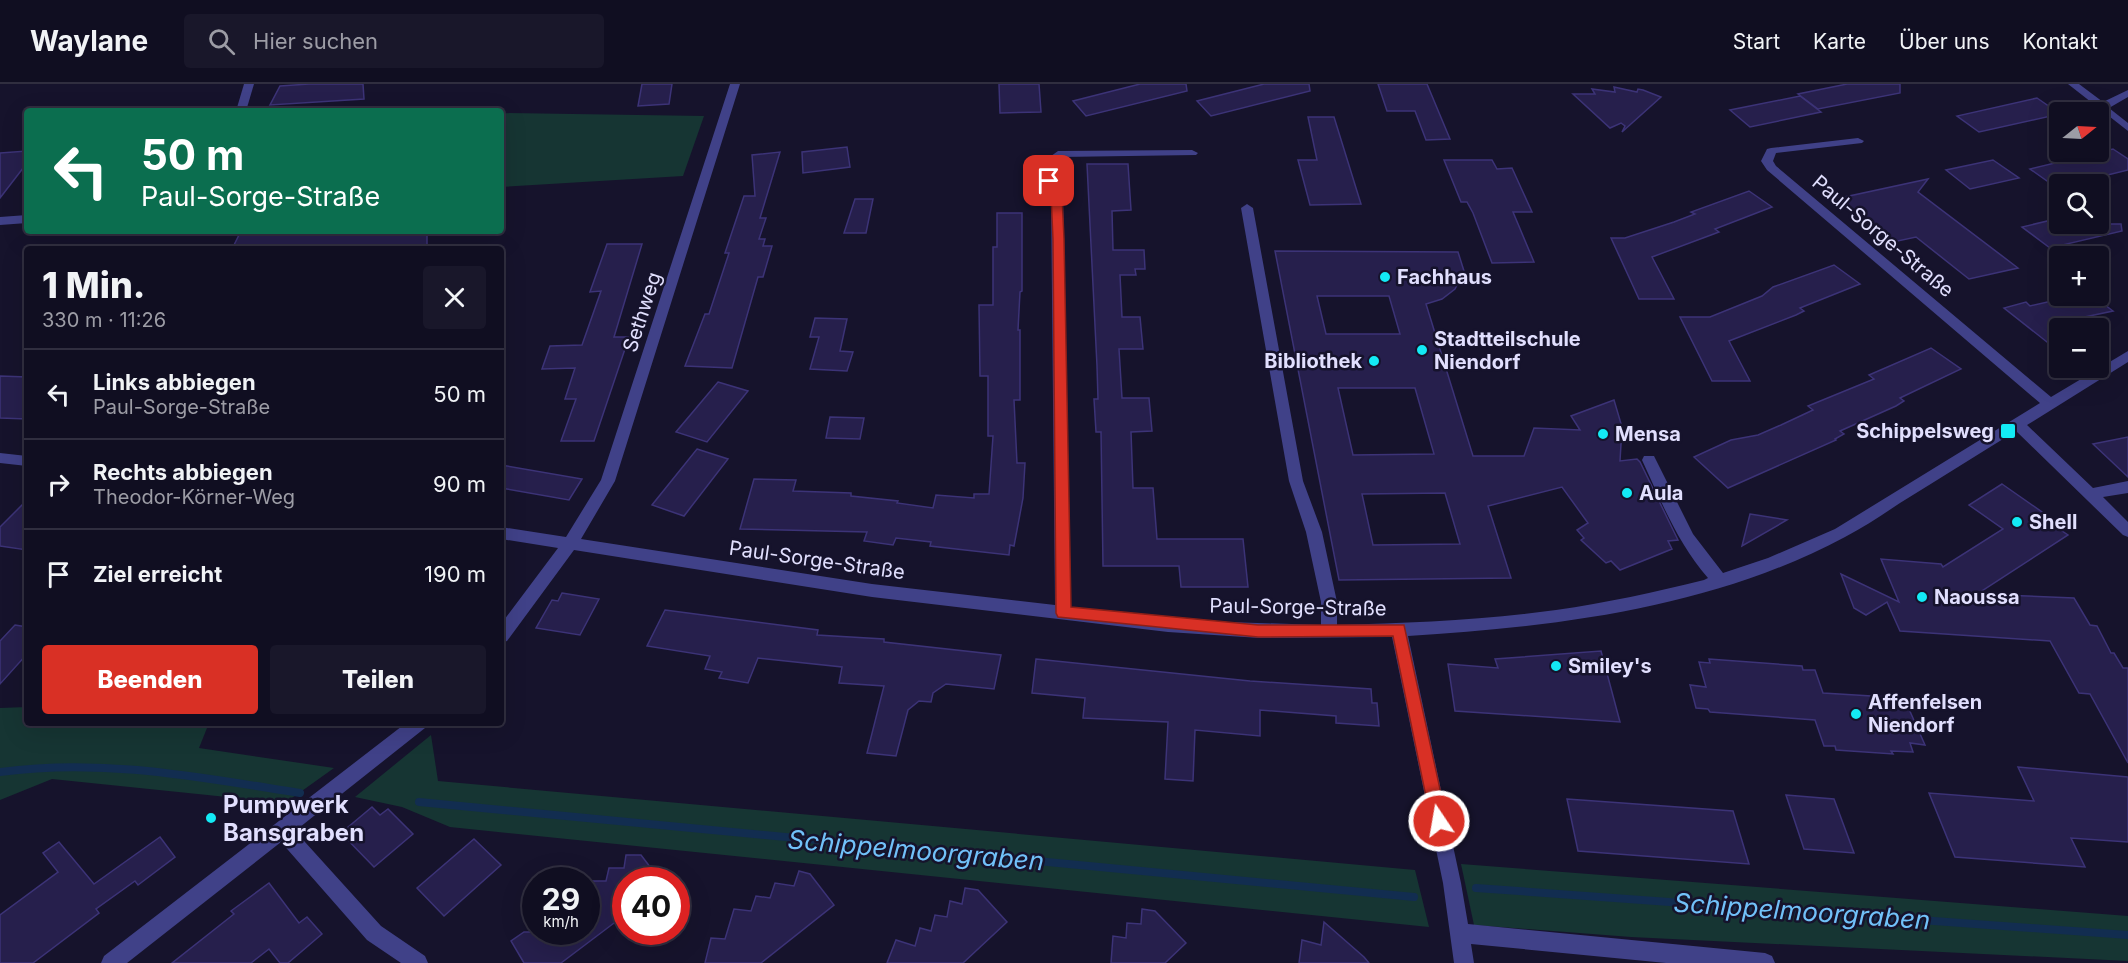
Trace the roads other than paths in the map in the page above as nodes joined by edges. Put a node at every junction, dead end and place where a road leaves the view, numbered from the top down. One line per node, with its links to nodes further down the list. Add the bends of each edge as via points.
1 (249, 84): 7 (street)
2 (735, 84): 25 (street, Sethweg, via 608,481)
3 (2073, 84): 5 (street)
4 (2128, 93): 6 (street)
5 (2096, 102)
6 (2109, 104)
7 (243, 108)
8 (2109, 112): 9 (street)
9 (2128, 128)
10 (1858, 141): 16 (street, Paul-Sorge-Straße, via 1771,151 1767,162)
11 (1192, 153): 27 (street, via 1058,154 1042,167 1057,195)
12 (1247, 208): 28 (street, via 1296,481 1314,532 1327,592)
13 (24, 219): 14 (street)
14 (0, 220)
15 (2128, 356): 16 (street, Paul-Sorge-Straße)
16 (2050, 404): 17 (street, Paul-Sorge-Straße)
17 (2017, 424): 22 (street); 26 (street, Paul-Sorge-Straße, via 1840,533 1805,551)
18 (0, 458): 20 (street)
19 (1649, 460): 26 (street, via 1686,538)
20 (24, 461)
21 (2128, 487): 22 (street)
22 (2091, 494): 23 (street)
23 (2128, 531)
24 (504, 533): 25 (street, Paul-Sorge-Straße)
25 (570, 544): 27 (street, Paul-Sorge-Straße, via 855,589); 30 (street, Sethweg)
26 (1719, 580): 29 (street, Paul-Sorge-Straße, via 1654,600 1586,613)
27 (1063, 613): 28 (street, Paul-Sorge-Straße, via 1258,631)
28 (1329, 630): 29 (street, Paul-Sorge-Straße)
29 (1399, 630): 33 (street)
30 (504, 632)
31 (415, 726): 32 (street)
32 (282, 830): 34 (street); 35 (street, via 374,933)
33 (1460, 933): 36 (street); 37 (street)
34 (111, 963)
35 (418, 963)
36 (1464, 963)
37 (1765, 963)

